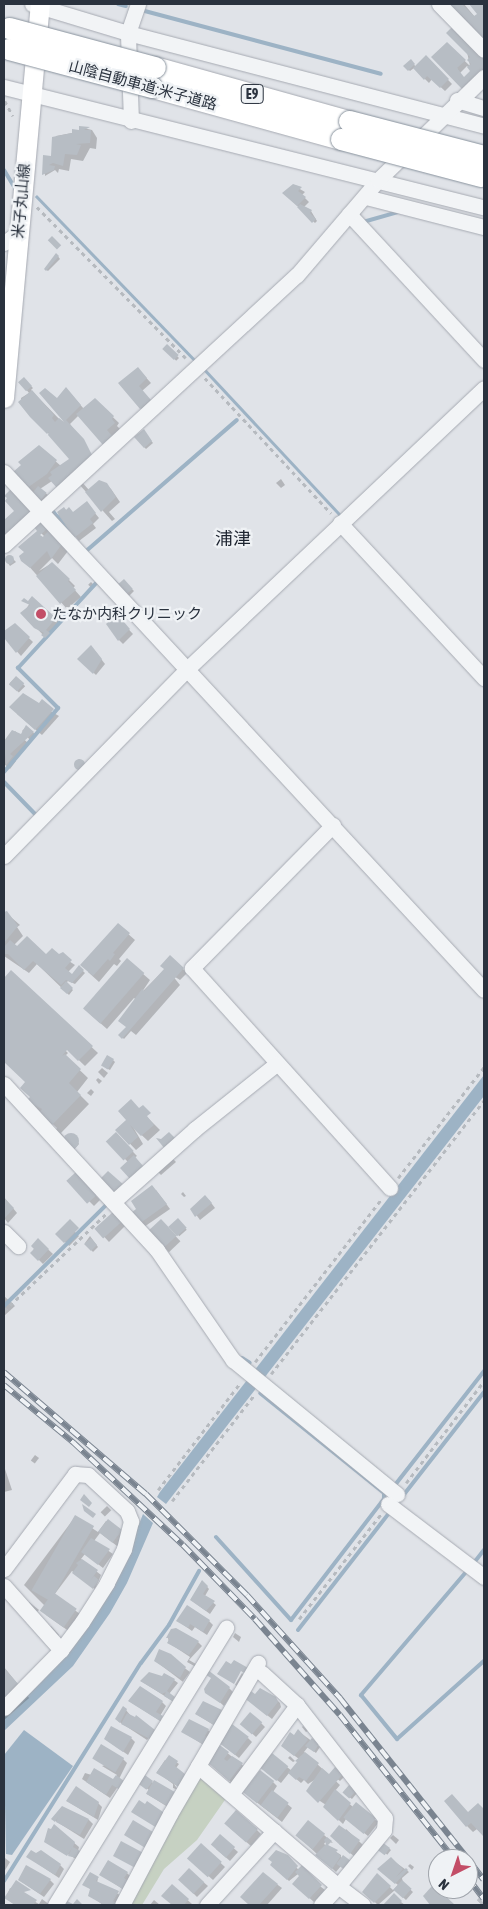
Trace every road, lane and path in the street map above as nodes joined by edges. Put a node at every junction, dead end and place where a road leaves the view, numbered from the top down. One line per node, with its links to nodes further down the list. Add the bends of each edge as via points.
1 (37, 4): 4 (street); 9 (main road, 米子丸山線)
2 (138, 4): 4 (street)
3 (439, 4): 6 (street)
4 (128, 33): 12 (street); 13 (street)
5 (6, 38): 15 (highway, 山陰自動車道;米子道路 / E9, bridge)
6 (484, 50)
7 (484, 77): 10 (street)
8 (4, 88): 9 (street)
9 (31, 95): 13 (street); 20 (main road, 米子丸山線)
10 (457, 100): 11 (street); 12 (street)
11 (484, 108)
12 (442, 115): 14 (street); 18 (street)
13 (131, 121): 18 (street)
14 (484, 126)
15 (345, 130): 16 (highway, 山陰自動車道;米子道路 / E9, bridge); 17 (highway, 山陰自動車道;米子道路 / E9, bridge)
16 (484, 156)
17 (482, 177)
18 (378, 180): 19 (street); 21 (street)
19 (366, 197): 22 (street); 23 (street)
20 (21, 202): 24 (main road, 米子丸山線); 27 (path, via 44,212)
21 (484, 208)
22 (349, 214): 26 (street); 27 (street, via 298,275)
23 (484, 227)
24 (19, 232): 25 (street); 29 (main road, 米子丸山線)
25 (4, 244)
26 (484, 360)
27 (195, 368): 31 (street); 32 (path)
28 (484, 388): 32 (street)
29 (4, 398)
30 (4, 472): 31 (street)
31 (41, 511): 33 (street); 34 (street)
32 (340, 523): 34 (street); 35 (street)
33 (4, 545)
34 (186, 670): 36 (street); 37 (street)
35 (484, 678)
36 (333, 825): 38 (street); 39 (street, via 192,968)
37 (4, 856)
38 (484, 990)
39 (276, 1064): 43 (street); 44 (street, via 190,1133)
40 (484, 1067): 43 (path)
41 (4, 1084): 44 (street)
42 (484, 1100): 49 (path)
43 (390, 1188): 48 (path)
44 (114, 1204): 47 (path); 48 (street, via 157,1250 226,1351)
45 (4, 1232): 46 (street)
46 (18, 1246)
47 (4, 1311)
48 (249, 1372): 49 (street); 50 (path)
49 (264, 1383): 51 (path); 53 (street)
50 (158, 1490)
51 (172, 1501)
52 (4, 1569): 56 (street, via 75,1474 88,1475 126,1512 131,1530 120,1557 107,1584)
53 (484, 1577)
54 (4, 1586): 56 (street)
55 (226, 1628): 63 (street)
56 (61, 1650): 58 (street)
57 (297, 1705): 59 (street, via 260,1668); 60 (street); 62 (street, via 383,1814 387,1824)
58 (4, 1708)
59 (198, 1766): 60 (street); 64 (street)
60 (230, 1794): 61 (street)
61 (274, 1831): 62 (street); 65 (street)
62 (338, 1886): 66 (street); 67 (street)
63 (55, 1905)
64 (122, 1905)
65 (207, 1905)
66 (322, 1905)
67 (363, 1905)

